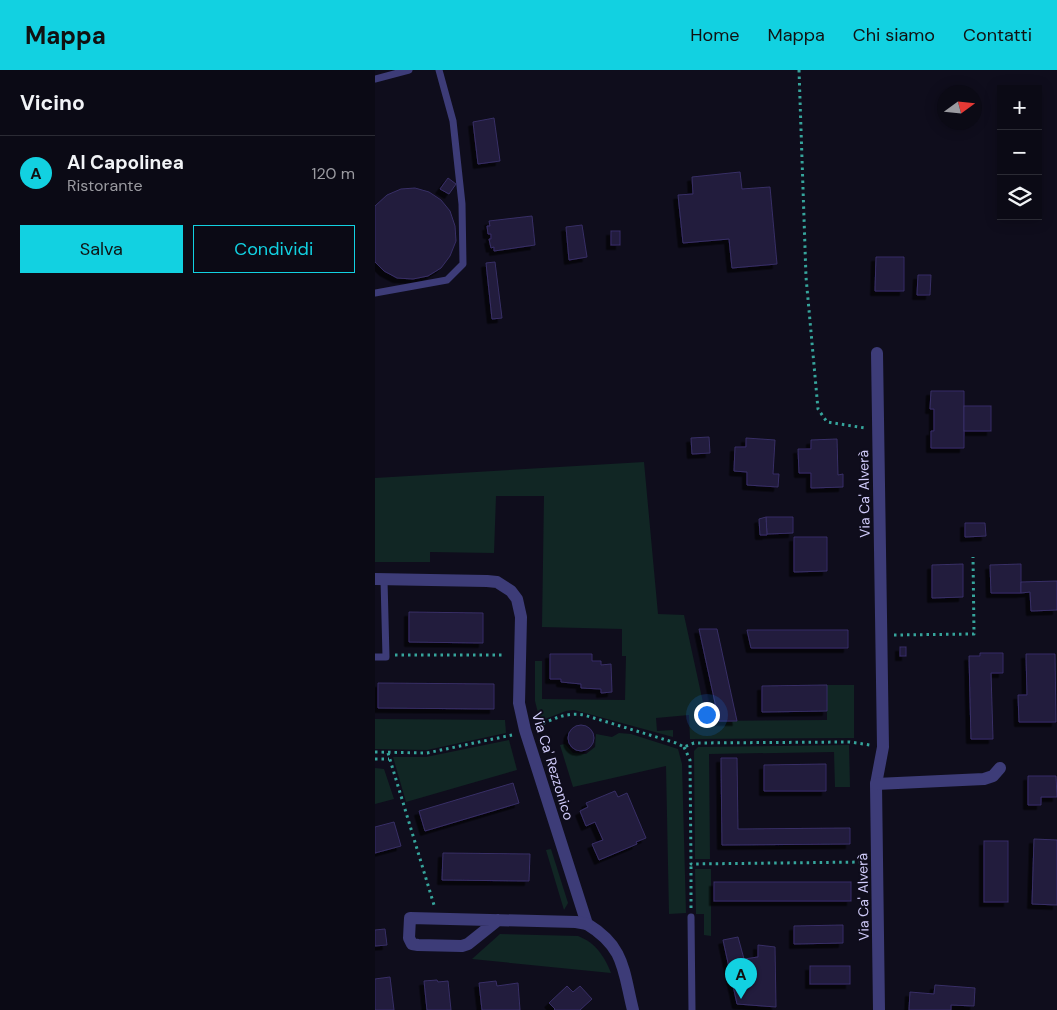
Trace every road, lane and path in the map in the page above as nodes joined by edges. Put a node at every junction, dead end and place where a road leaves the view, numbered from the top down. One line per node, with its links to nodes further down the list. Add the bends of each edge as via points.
1 (409, 70): 4 (lane)
2 (439, 70): 5 (lane, via 454,130 462,204 463,264 447,280)
3 (799, 70): 7 (path, via 806,277 818,409 827,422)
4 (375, 79)
5 (375, 292)
6 (877, 353): 10 (street, Via Ca' Alverà)
7 (853, 426)
8 (973, 557): 10 (path, via 974,634)
9 (380, 579): 11 (lane); 14 (street, Via Ca' Rezzonico, via 487,581 511,591 520,607 519,703)
10 (881, 636): 16 (street, Via Ca' Alverà)
11 (386, 654): 12 (path); 13 (lane, via 386,657)
12 (502, 655)
13 (375, 657)
14 (525, 730): 15 (path, via 575,714); 18 (path, via 433,752); 28 (street, Via Ca' Rezzonico)
15 (684, 747): 16 (path, via 694,743 841,742); 24 (path, via 690,760)
16 (883, 747): 22 (street, Via Ca' Alverà)
17 (375, 752): 18 (path)
18 (387, 753): 20 (path)
19 (375, 759): 20 (path)
20 (389, 759): 26 (path)
21 (1000, 768): 22 (street, via 993,776 984,779)
22 (877, 784): 23 (street, Via Ca' Alverà)
23 (878, 861): 24 (path); 31 (street, Via Ca' Alverà)
24 (691, 864): 25 (path)
25 (691, 916): 30 (lane)
26 (438, 919): 27 (street); 27 (street, via 410,918 409,938 412,944 462,946)
27 (498, 920): 28 (street)
28 (587, 924): 29 (street, via 607,939 618,953)
29 (633, 1010)
30 (692, 1010)
31 (879, 1010)

